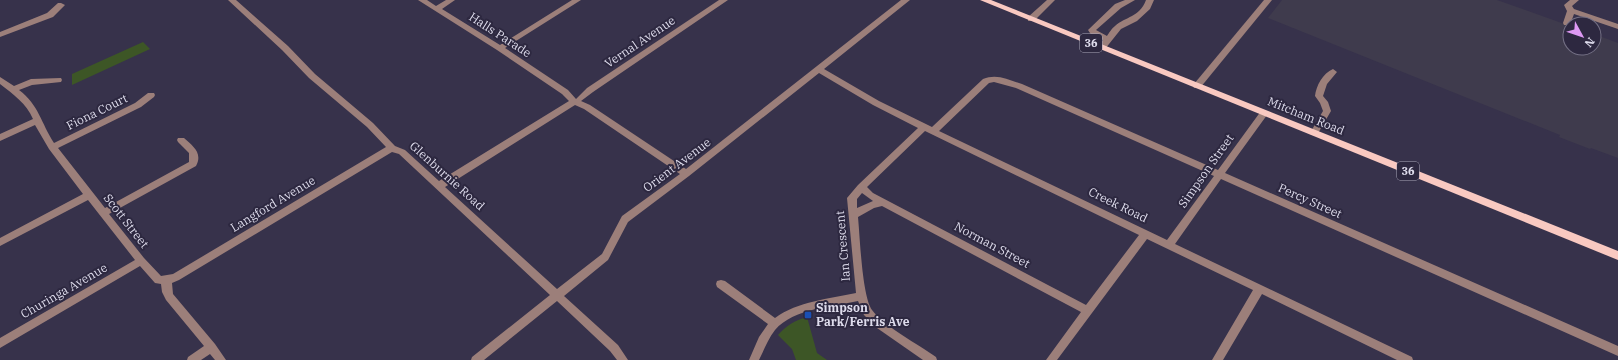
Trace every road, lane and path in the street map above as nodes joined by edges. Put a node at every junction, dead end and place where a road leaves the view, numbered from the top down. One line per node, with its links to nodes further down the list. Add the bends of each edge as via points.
1 (232, 0): 39 (street, Glenburnie Road)
2 (422, 0): 14 (street, Halls Parade)
3 (451, 0): 14 (street)
4 (577, 0): 22 (street)
5 (724, 0): 30 (street, Vernal Avenue)
6 (906, 0): 23 (street, Orient Avenue)
7 (984, 0): 17 (main road, Mitcham Road / 36)
8 (1051, 0): 17 (street)
9 (1131, 0): 20 (street, via 1118,6 1092,30 1095,34)
10 (1150, 0): 20 (street, via 1147,7 1134,19 1118,27)
11 (1268, 0): 27 (street)
12 (1575, 0): 15 (street, via 1568,5)
13 (61, 5): 19 (street, via 50,15)
14 (436, 8): 22 (street, Halls Parade)
15 (1571, 11): 16 (street); 18 (street)
16 (1569, 16)
17 (1031, 18): 21 (main road, Mitcham Road / 36)
18 (1618, 27)
19 (0, 36)
20 (1108, 39): 21 (street)
21 (1102, 47): 27 (main road, Mitcham Road / 36)
22 (500, 48): 30 (street, Halls Parade)
23 (819, 70): 33 (street, Creek Road); 40 (street, Orient Avenue)
24 (1333, 72): 35 (street, via 1319,91 1327,111)
25 (0, 80): 28 (street, Scott Street)
26 (58, 80): 28 (street, via 31,82)
27 (1197, 86): 31 (main road, Mitcham Road / 36)
28 (14, 90): 32 (street, Scott Street, via 33,109)
29 (151, 95): 38 (street, Fiona Court, via 138,105)
30 (574, 99): 40 (street, Halls Parade); 42 (street, Vernal Avenue)
31 (1264, 113): 35 (main road, Mitcham Road / 36); 41 (street, Simpson Street)
32 (37, 121): 36 (street); 38 (street, Scott Street)
33 (924, 127): 34 (street, Creek Road); 43 (street, Ian Crescent)
34 (933, 131): 41 (street, Percy Street, via 990,79 997,79 1019,86); 48 (street, Creek Road)
35 (1314, 133): 51 (main road, Mitcham Road / 36)
36 (0, 138)
37 (182, 140): 46 (street, via 194,154 193,164)
38 (52, 147): 44 (street, Scott Street)
39 (392, 148): 42 (street, Glenburnie Road, via 402,152); 53 (street, Langford Avenue)
40 (686, 174): 57 (street, Orient Avenue, via 625,219 618,228 612,248 605,258)
41 (1220, 175): 50 (street, Simpson Street); 62 (street, Percy Street)
42 (439, 186): 57 (street, Glenburnie Road)
43 (861, 187): 45 (street, Norman Street); 47 (street, Ian Crescent, via 852,198)
44 (89, 195): 46 (street, Scott Street); 49 (street)
45 (883, 202): 47 (street, via 871,205); 58 (street, Norman Street)
46 (103, 213): 52 (street, Scott Street)
47 (853, 215): 56 (street, Ian Crescent)
48 (1146, 234): 50 (street, Creek Road); 58 (street)
49 (0, 242)
50 (1169, 245): 55 (street, Creek Road)
51 (1618, 256)
52 (141, 261): 53 (street, Scott Street, via 159,280); 60 (street, Churinga Avenue)
53 (167, 280): 61 (street, via 169,298)
54 (721, 284): 59 (street)
55 (1260, 288): 70 (street); 71 (street, Creek Road)
56 (861, 296): 59 (street, via 798,311 786,315); 68 (street, Ian Crescent, via 868,312 881,325)
57 (557, 297): 65 (street, Orient Avenue); 66 (street, Glenburnie Road, via 614,348)
58 (1088, 311): 69 (street)
59 (775, 323): 67 (street, via 763,338)
60 (0, 343)
61 (211, 347): 63 (street); 64 (street)
62 (1618, 351)
63 (192, 360)
64 (221, 360)
65 (476, 360)
66 (623, 360)
67 (754, 360)
68 (932, 360)
69 (1051, 360)
70 (1217, 360)
71 (1408, 360)

